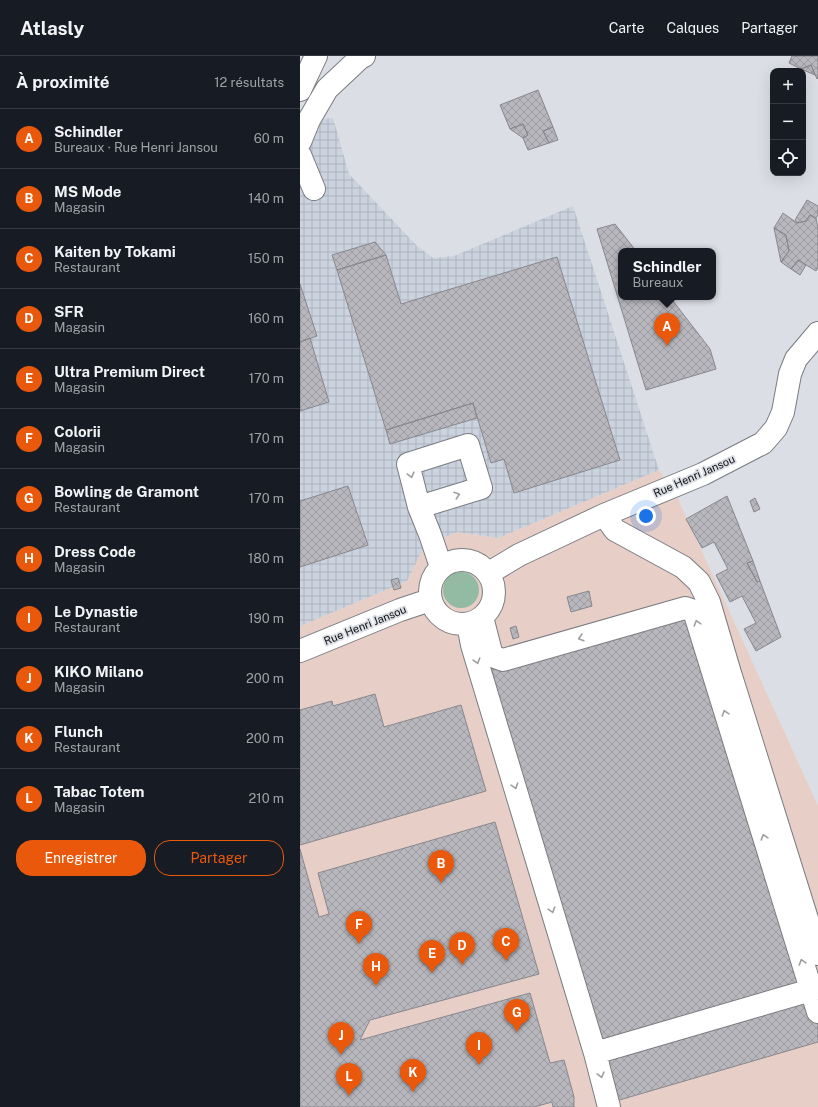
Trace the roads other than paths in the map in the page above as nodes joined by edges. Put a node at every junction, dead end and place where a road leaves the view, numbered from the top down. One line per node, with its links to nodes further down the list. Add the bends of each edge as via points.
1 (316, 56): 3 (street)
2 (364, 56): 4 (street, via 327,88)
3 (300, 90)
4 (300, 142)
5 (300, 155): 6 (street)
6 (314, 189)
7 (818, 333): 9 (street, Rue Henri Jansou, via 796,359 790,374 784,412 776,428 763,443 703,474)
8 (419, 507): 10 (street)
9 (604, 515): 11 (street, Rue Henri Jansou, via 519,555); 15 (street, via 615,530 683,567 699,582 708,602)
10 (441, 567): 11 (street, via 450,561 461,559 482,565); 12 (street, via 431,582)
11 (489, 573): 13 (street, via 495,592 493,601 489,610)
12 (430, 600): 13 (street, via 440,616 449,621 458,624); 14 (street, Rue Henri Jansou)
13 (475, 620): 16 (street, one-way to 13, via 694,611 685,608 503,660 492,656); 18 (street, one-way to 18, via 475,652)
14 (300, 651)
15 (818, 954)
16 (815, 989): 17 (street); 18 (street)
17 (818, 1012)
18 (595, 1053): 19 (street, one-way to 19)
19 (609, 1107)

